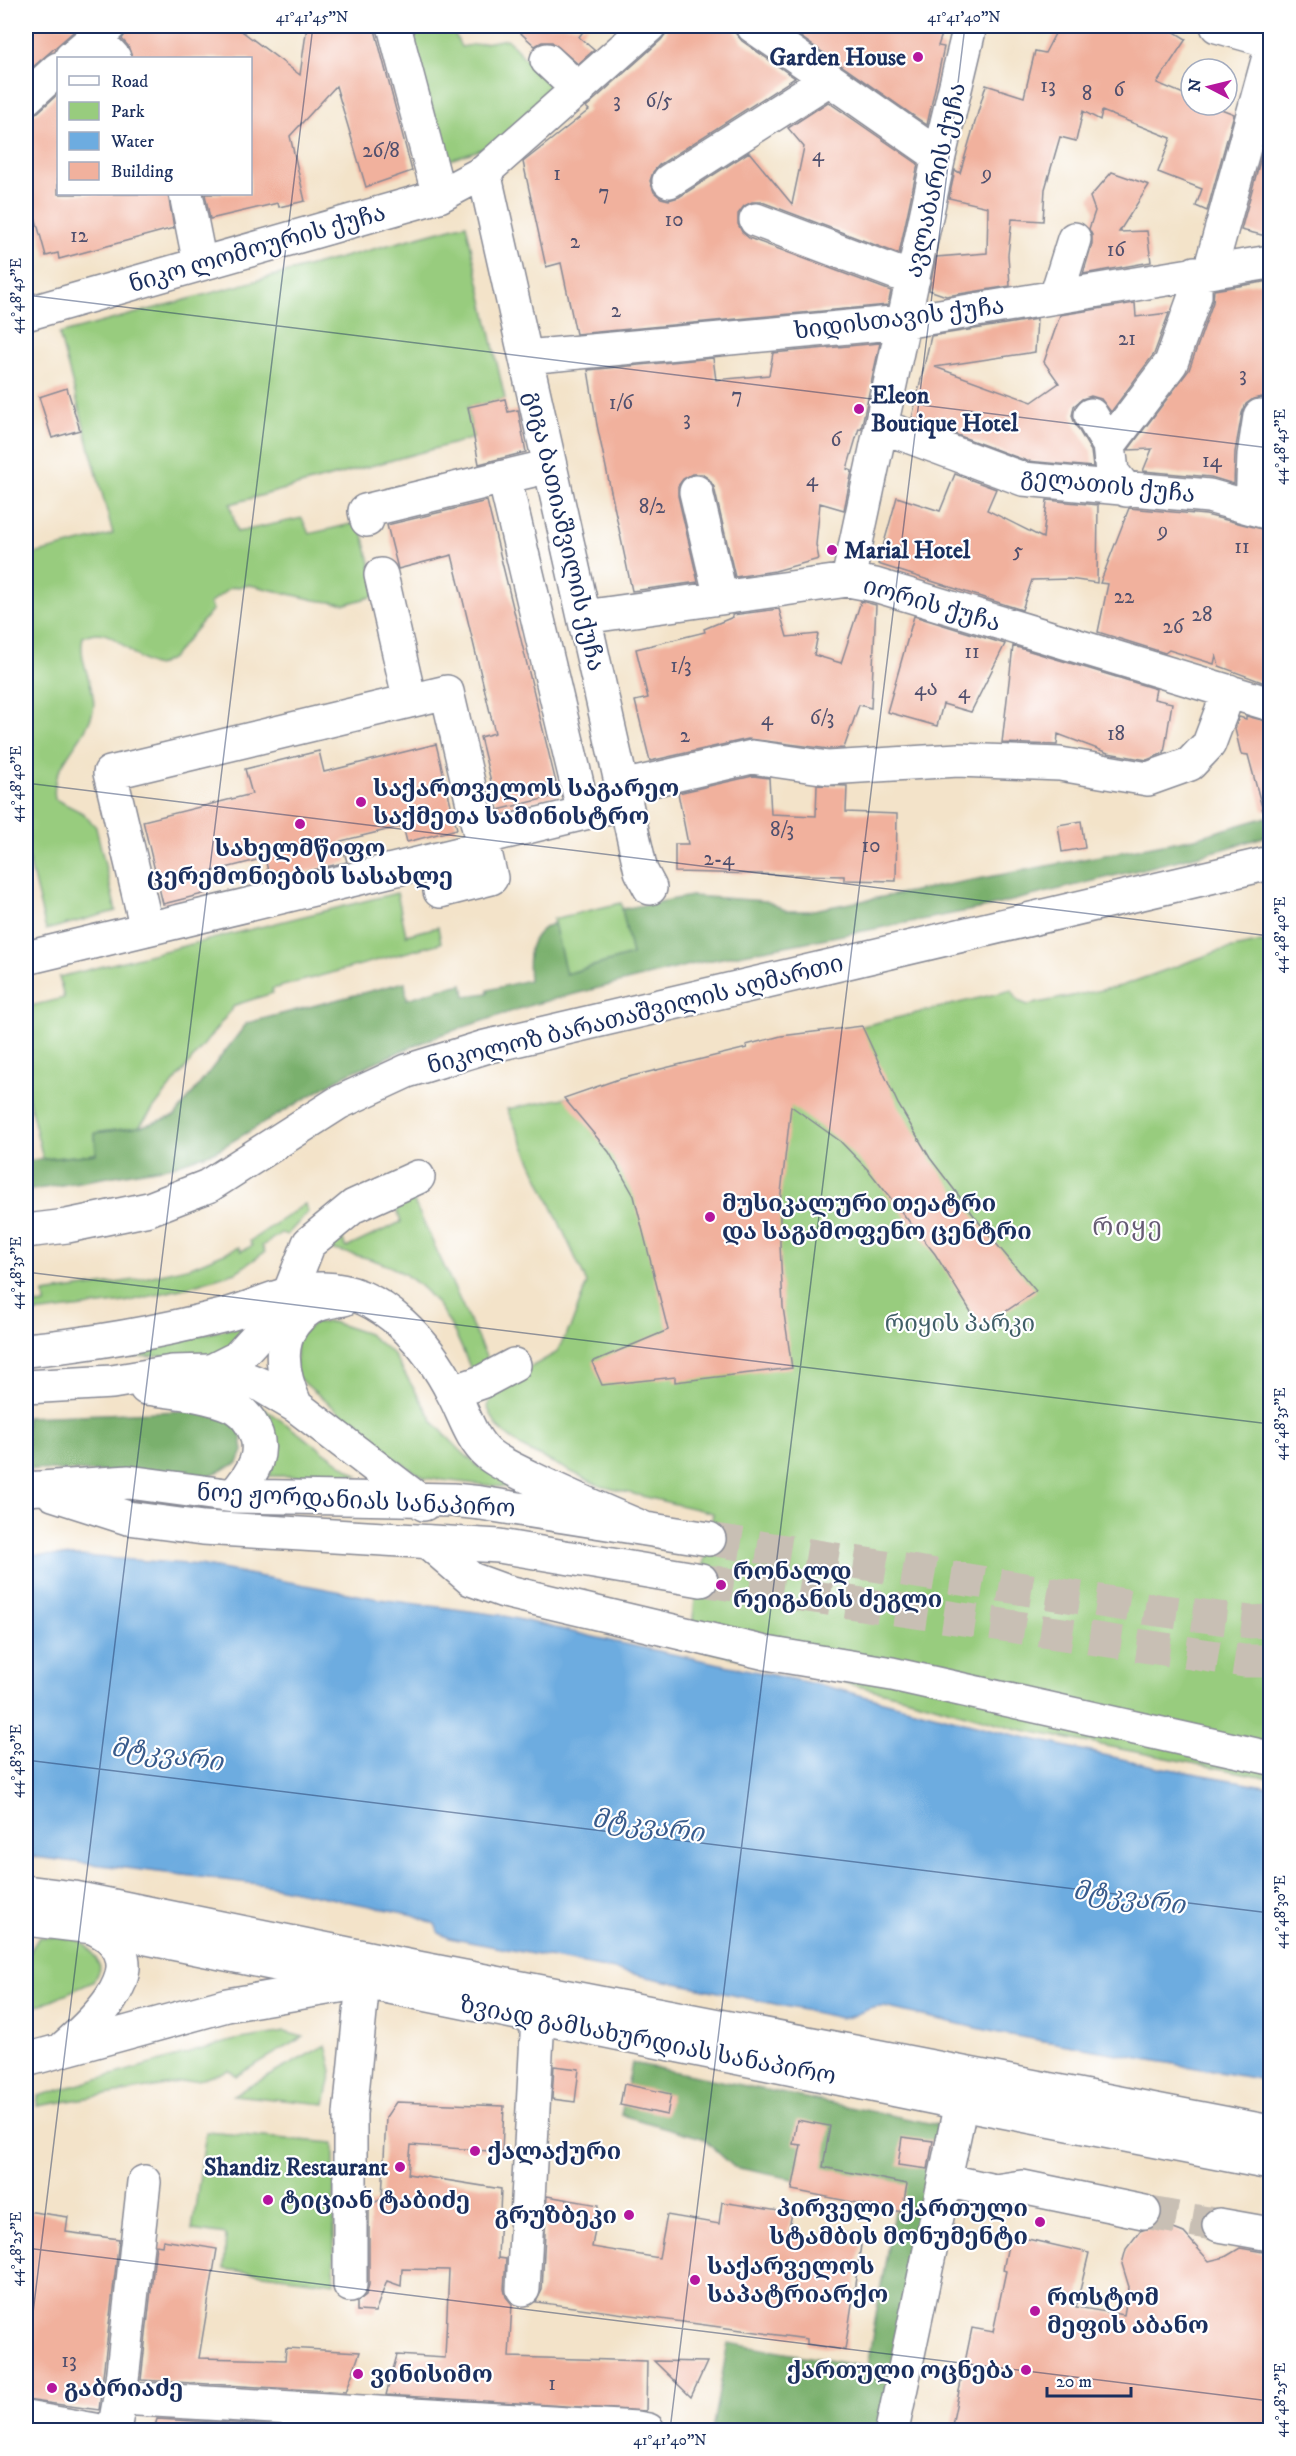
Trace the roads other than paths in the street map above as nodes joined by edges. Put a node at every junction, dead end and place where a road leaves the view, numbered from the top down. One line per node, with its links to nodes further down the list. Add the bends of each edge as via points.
1 (394, 26): 19 (main road)
2 (649, 26): 13 (main road, ნიკო ლომოურის ქუჩა)
3 (753, 26): 12 (main road)
4 (970, 26): 15 (main road, ავლაბარის ქუჩა)
5 (1217, 26): 7 (main road)
6 (106, 40): 9 (main road)
7 (1270, 41)
8 (1270, 53): 24 (main road)
9 (73, 57)
10 (547, 60): 13 (main road)
11 (57, 70): 14 (main road)
12 (829, 78): 15 (main road); 17 (main road)
13 (579, 90): 16 (main road, ნიკო ლომოურის ქუჩა)
14 (26, 98)
15 (939, 156): 25 (main road, ავლაბარის ქუჩა)
16 (484, 172): 19 (main road, ნიკო ლომოურის ქუჩა); 29 (main road, გიგა ბათიაშვილის ქუჩა)
17 (669, 181)
18 (186, 195): 23 (main road)
19 (439, 196): 23 (main road, ნიკო ლომოურის ქუჩა)
20 (756, 220): 25 (main road)
21 (1074, 239): 26 (main road)
22 (1270, 262): 24 (main road, ხიდისთავის ქუჩა)
23 (200, 264): 27 (main road, ნიკო ლომოურის ქუჩა)
24 (1203, 272): 26 (main road, ხიდისთავის ქუჩა); 33 (main road, via 1171,363)
25 (913, 279): 28 (main road, ავლაბარის ქუჩა)
26 (1056, 297): 28 (main road, ხიდისთავის ქუჩა)
27 (26, 314)
28 (903, 322): 29 (main road, ხიდისთავის ქუჩა); 32 (main road, ავლაბარის ქუჩა)
29 (526, 357): 34 (main road, გიგა ბათიაშვილის ქუჩა)
30 (1091, 416): 33 (main road)
31 (1260, 416): 39 (main road, via 1254,455)
32 (881, 426): 36 (main road, გელათის ქუჩა, via 1023,479); 41 (main road, ავლაბარის ქუჩა)
33 (1110, 446): 36 (main road, via 1112,472)
34 (550, 466): 35 (main road); 43 (main road, გიგა ბათიაშვილის ქუჩა)
35 (504, 477): 38 (main road); 48 (main road)
36 (1126, 490): 39 (main road, გელათის ქუჩა, via 1209,496)
37 (696, 492): 42 (main road)
38 (362, 509)
39 (1261, 510)
40 (381, 575): 45 (main road)
41 (848, 580): 42 (main road, იორის ქუჩა); 44 (main road, იორის ქუჩა)
42 (721, 598): 43 (main road, იორის ქუჩა)
43 (584, 617): 47 (main road, გიგა ბათიაშვილის ქუჩა)
44 (1229, 691): 46 (main road, იორის ქუჩა); 47 (main road, via 1209,744 1190,764 1148,779 1060,764 958,760 828,768 752,757)
45 (410, 701): 49 (main road, via 447,692); 52 (main road, via 110,773)
46 (1270, 704)
47 (624, 795): 48 (main road); 51 (main road, გიგა ბათიაშვილის ქუჩა, via 641,871)
48 (584, 813): 49 (main road)
49 (482, 843): 52 (main road, via 418,882)
50 (1270, 863): 55 (main road, ნიკოლოზ ბარათაშვილის აღმართი, via 485,1047 407,1071 338,1103 208,1186 148,1209)
51 (650, 888)
52 (147, 929): 53 (main road)
53 (26, 958)
54 (418, 1176): 56 (main road, via 354,1206 309,1243)
55 (26, 1231)
56 (289, 1294): 57 (main road, via 326,1289); 58 (main road, via 223,1316 177,1326); 60 (main road, via 237,1358)
57 (358, 1296): 63 (main road, via 380,1306 404,1326 429,1353); 64 (main road, via 308,1309 294,1324 282,1360 286,1384)
58 (26, 1350)
59 (514, 1365): 63 (main road)
60 (211, 1371): 61 (main road, via 172,1372); 64 (main road, via 259,1384)
61 (112, 1382): 62 (main road); 66 (main road, via 207,1398 235,1407 246,1417 256,1430 260,1446 249,1479)
62 (26, 1387)
63 (453, 1392): 68 (main road, via 477,1442 488,1454 563,1493)
64 (296, 1406): 67 (main road)
65 (32, 1489): 66 (main road, ნოე ჟორდანიას სანაპირო, via 129,1482); 70 (main road, ნოე ჟორდანიას სანაპირო, via 128,1518 203,1528)
66 (233, 1496): 67 (main road, ნოე ჟორდანიას სანაპირო)
67 (417, 1500): 68 (main road, ნოე ჟორდანიას სანაპირო, via 481,1503); 71 (main road)
68 (643, 1527): 69 (main road, ნოე ჟორდანიას სანაპირო)
69 (709, 1539)
70 (428, 1542): 71 (main road, ნოე ჟორდანიას სანაპირო); 73 (main road, via 471,1579 504,1591 766,1653 892,1674)
71 (499, 1546): 72 (main road, ნოე ჟორდანიას სანაპირო)
72 (701, 1580)
73 (1270, 1758)
74 (26, 1913): 75 (main road, ზვიად გამსახურდიას სანაპირო); 76 (main road, ზვიად გამსახურდიას სანაპირო, via 74,1898)
75 (93, 1927): 76 (main road, ზვიად გამსახურდიას სანაპირო); 80 (main road, via 117,1945 122,1958 118,1988 95,2021)
76 (260, 1949): 77 (main road, ზვიად გამსახურდიას სანაპირო); 78 (main road, via 250,1983); 83 (main road, ზვიად გამსახურდიას სანაპირო)
77 (363, 1982): 78 (main road); 79 (main road, ზვიად გამსახურდიას სანაპირო); 90 (main road, via 350,2114)
78 (227, 2005): 80 (main road)
79 (538, 2018): 82 (main road, ზვიად გამსახურდიას სანაპირო); 91 (main road)
80 (62, 2050): 81 (main road)
81 (26, 2060)
82 (961, 2103): 84 (main road, ზვიად გამსახურდიას სანაპირო); 85 (main road)
83 (1270, 2132)
84 (1270, 2163)
85 (945, 2180): 87 (main road, via 995,2191 1022,2187); 98 (main road)
86 (144, 2182): 92 (main road)
87 (1144, 2212)
88 (1219, 2225): 89 (main road)
89 (1270, 2234)
90 (350, 2285)
91 (523, 2289)
92 (120, 2398): 94 (main road); 97 (main road)
93 (26, 2418): 96 (main road)
94 (482, 2425): 95 (main road)
95 (642, 2429)
96 (95, 2430)
97 (114, 2430)
98 (892, 2430)

